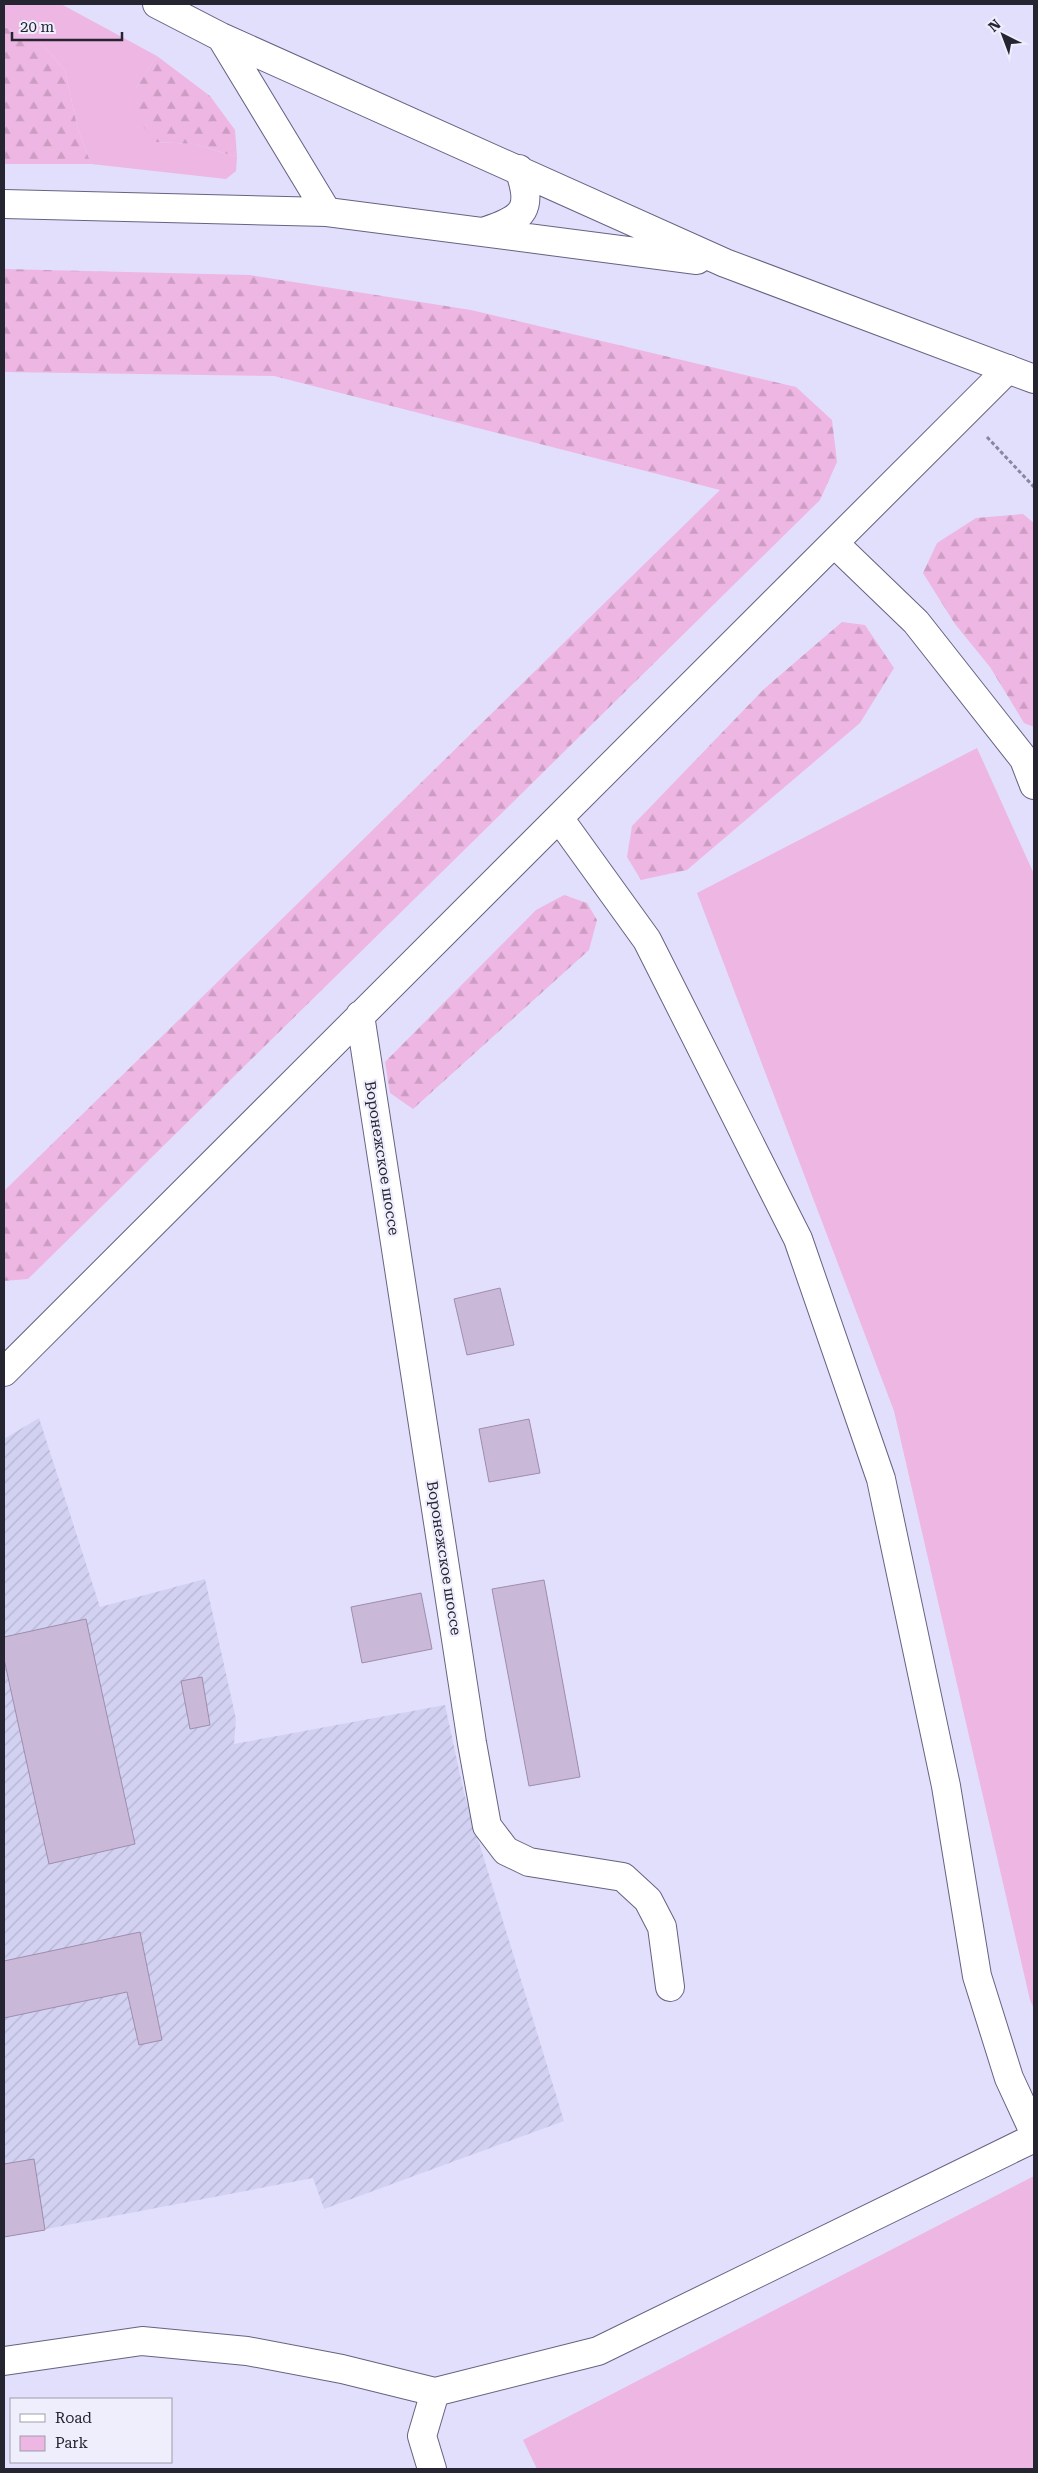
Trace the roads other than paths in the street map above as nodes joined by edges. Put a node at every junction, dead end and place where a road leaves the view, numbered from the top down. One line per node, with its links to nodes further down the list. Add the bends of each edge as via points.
1 (157, 4): 2 (street)
2 (221, 37): 3 (street); 5 (street)
3 (519, 169): 6 (street, via 527,199 522,212 508,224); 7 (street)
4 (4, 204): 5 (street)
5 (327, 212): 6 (street)
6 (486, 231): 7 (street)
7 (725, 263): 8 (street)
8 (1008, 369): 9 (street); 10 (street)
9 (1034, 379)
10 (834, 543): 11 (street, via 916,622 1024,760); 12 (street)
11 (1034, 785)
12 (559, 818): 13 (street); 16 (street, via 647,940 798,1239 881,1479 946,1786 977,1976 1009,2078)
13 (360, 1016): 14 (street); 15 (street, Воронежское шоссе, via 487,1826 506,1851 529,1862 623,1877 648,1900 662,1927)
14 (4, 1372)
15 (670, 1987)
16 (1034, 2132)
17 (1034, 2138): 19 (street, via 598,2351)
18 (4, 2361): 19 (street, via 142,2341 247,2351 342,2369)
19 (435, 2392): 20 (street, via 422,2436)
20 (432, 2469)

